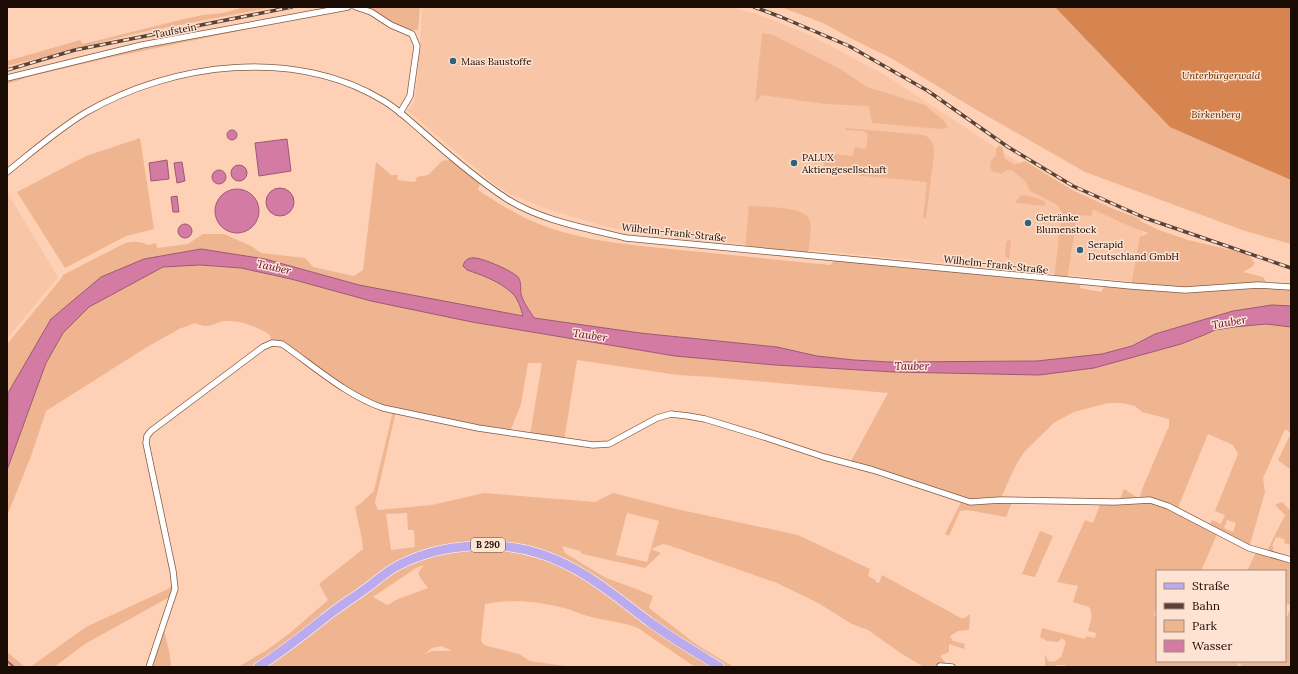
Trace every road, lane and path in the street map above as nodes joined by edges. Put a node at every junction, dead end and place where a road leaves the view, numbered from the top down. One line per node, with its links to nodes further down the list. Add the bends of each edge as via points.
1 (348, 7): 3 (street, Taufstein, via 142,45)
2 (356, 7): 4 (street, via 371,12 415,38 417,50 410,96)
3 (7, 78)
4 (400, 112): 5 (street, Wilhelm-Frank-Straße, via 371,93 325,75 268,67 206,70 142,86 116,96 61,129); 6 (street, Wilhelm-Frank-Straße, via 469,171 508,199 555,220 626,238 1139,287 1185,290 1258,285)
5 (7, 172)
6 (1291, 287)
7 (1291, 560): 9 (street, via 1249,548 1168,506 1150,500 970,502 873,470 688,416 671,414 657,418 609,444 593,445 478,428 387,409 347,390 282,344 272,343 234,367 147,436 146,443 175,589)
8 (940, 666): 12 (street)
9 (149, 667)
10 (258, 667): 11 (main road, B 290, via 393,569 437,551 488,545 532,551 571,567 652,624)
11 (720, 667)
12 (952, 667)

